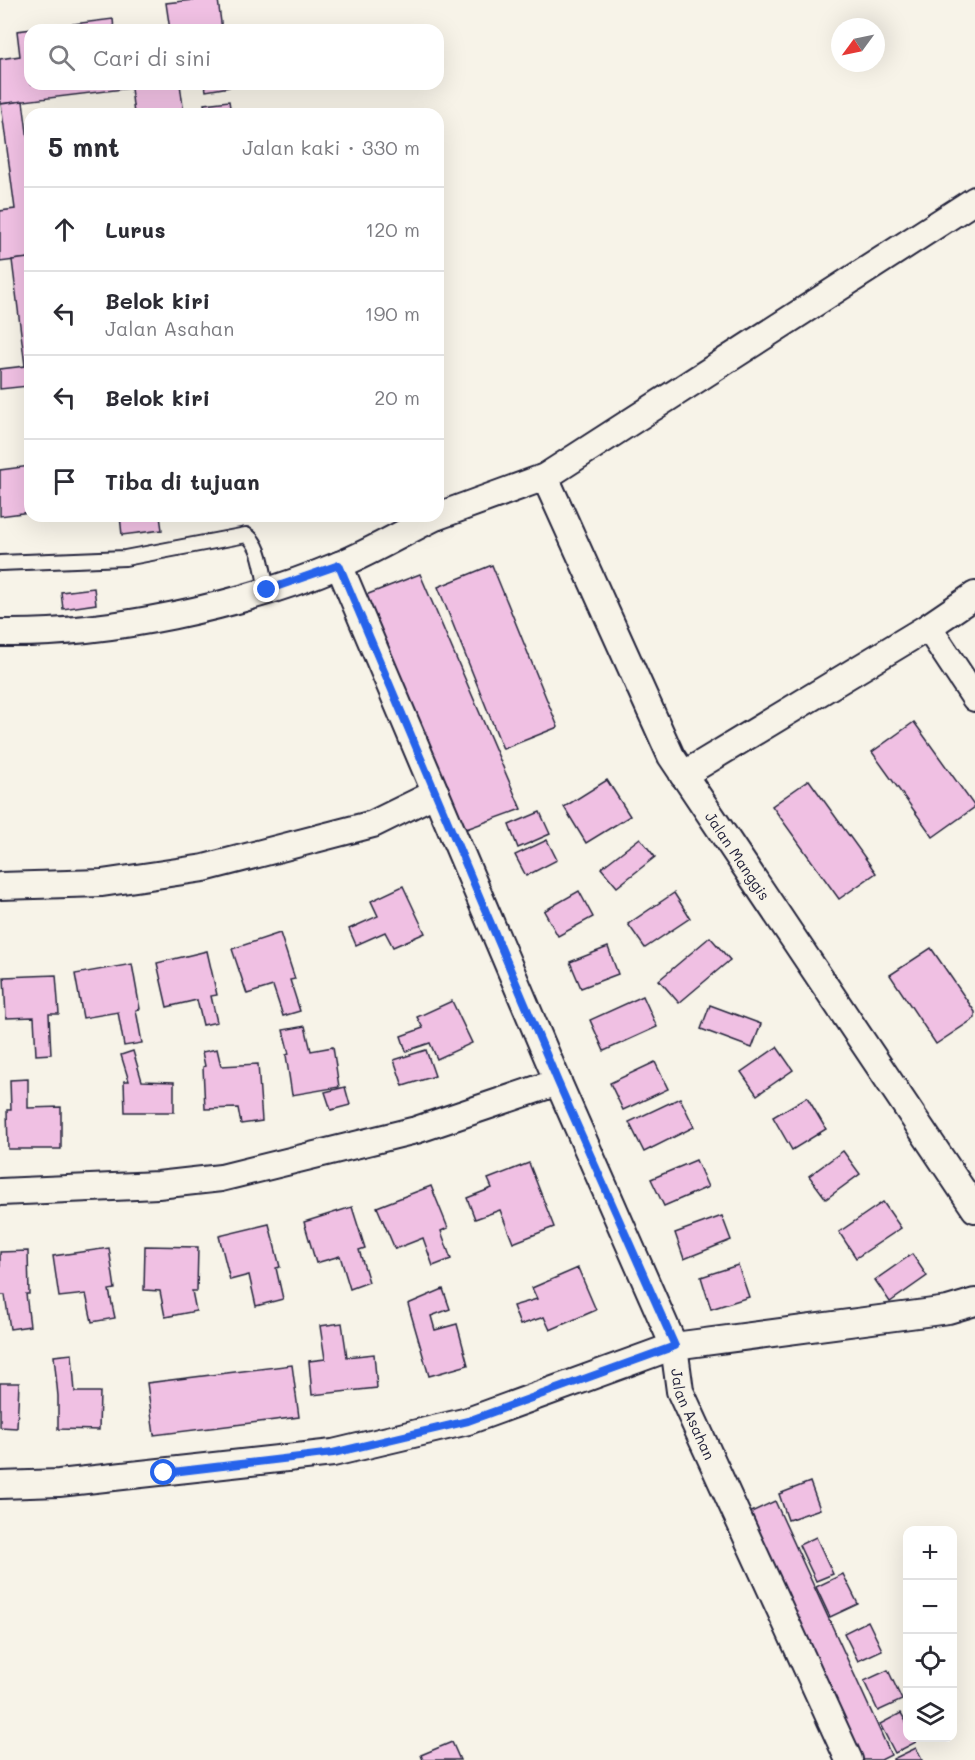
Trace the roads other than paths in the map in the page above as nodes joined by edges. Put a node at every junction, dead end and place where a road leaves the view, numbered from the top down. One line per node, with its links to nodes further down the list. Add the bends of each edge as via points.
1 (975, 200): 2 (street)
2 (545, 477): 3 (street); 12 (street, Jalan Manggis)
3 (444, 513)
4 (425, 522): 6 (street)
5 (0, 563): 7 (lane, via 125,558 246,535 257,548)
6 (339, 565): 7 (street); 13 (street, Jalan Asahan)
7 (267, 590): 10 (street, via 154,620 55,633)
8 (975, 595): 9 (street)
9 (928, 627): 11 (street); 12 (street)
10 (0, 633)
11 (975, 698)
12 (682, 775): 17 (street, Jalan Manggis)
13 (436, 793): 14 (street, via 373,824 204,868 102,883); 15 (street, Jalan Asahan)
14 (0, 886)
15 (558, 1082): 16 (street, via 416,1130 221,1178 158,1185); 19 (street, Jalan Asahan)
16 (0, 1192)
17 (975, 1209)
18 (975, 1302): 19 (street, via 948,1310)
19 (675, 1346): 20 (street, via 468,1421 333,1453 83,1481); 21 (street, Jalan Asahan, via 680,1391)
20 (0, 1485)
21 (849, 1760)

